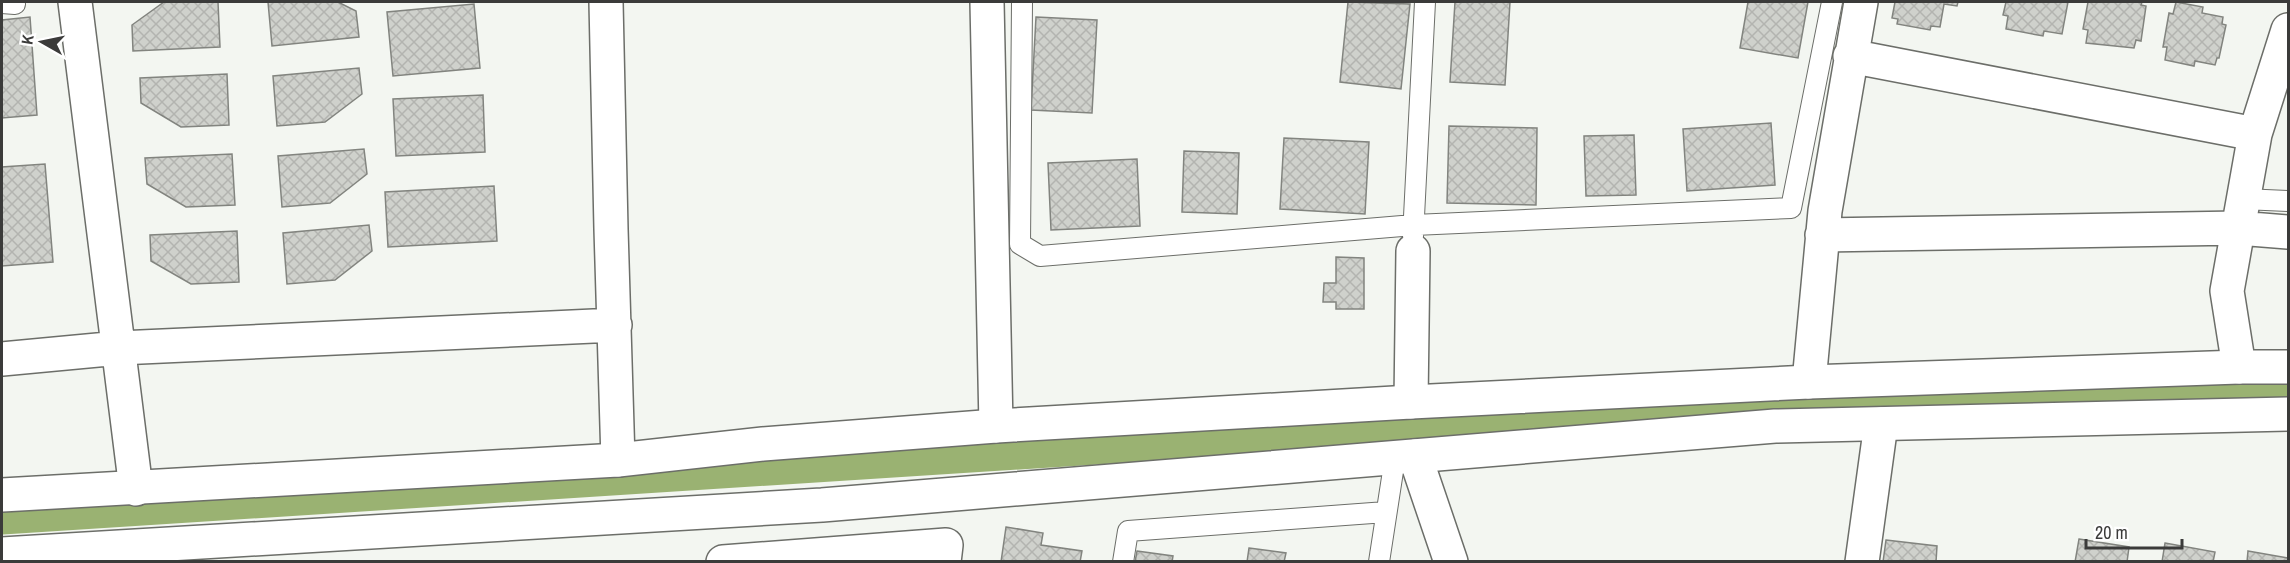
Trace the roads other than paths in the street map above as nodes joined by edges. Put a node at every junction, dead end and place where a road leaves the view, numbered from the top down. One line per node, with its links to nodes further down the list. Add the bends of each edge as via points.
1 (75, 2): 17 (street)
2 (606, 2): 16 (street)
3 (987, 2): 25 (street)
4 (1022, 2): 15 (lane, via 1020,244 1040,256)
5 (1425, 2): 15 (lane)
6 (1832, 2): 15 (lane, via 1791,208)
7 (1861, 2): 9 (street)
8 (2289, 30): 10 (street)
9 (1850, 56): 10 (street); 14 (street)
10 (2255, 134): 12 (street)
11 (2289, 201): 12 (lane)
12 (2241, 213): 13 (street); 14 (street); 19 (street, via 2227,291)
13 (2289, 232)
14 (1822, 234): 21 (street)
15 (1413, 238): 22 (street)
16 (615, 325): 17 (street); 27 (street)
17 (119, 348): 18 (street); 28 (street)
18 (2, 359)
19 (2239, 367): 20 (street); 21 (street)
20 (2289, 368)
21 (1809, 382): 22 (street)
22 (1411, 402): 25 (street)
23 (2289, 414): 24 (street)
24 (1881, 423): 26 (street, via 1775,426); 37 (street)
25 (996, 426): 27 (street)
26 (1405, 457): 30 (lane); 31 (street, via 822,505); 36 (street)
27 (618, 460): 28 (street)
28 (136, 489): 29 (street)
29 (2, 495)
30 (1386, 512): 34 (lane, via 1128,531); 35 (lane)
31 (2, 554)
32 (723, 561): 33 (street, via 946,545)
33 (944, 561)
34 (1123, 561)
35 (1379, 561)
36 (1451, 561)
37 (1862, 561)

